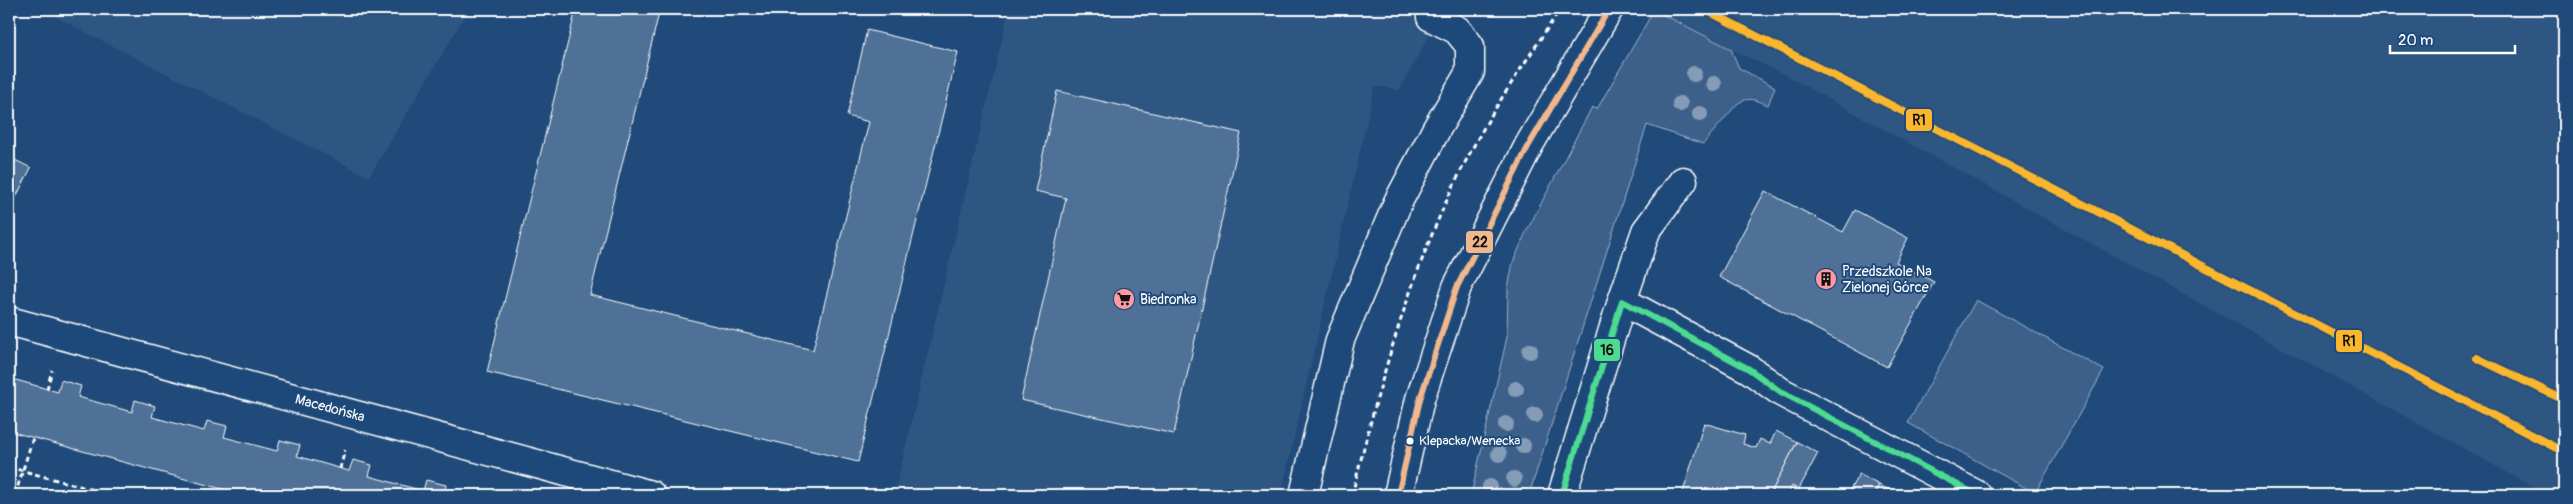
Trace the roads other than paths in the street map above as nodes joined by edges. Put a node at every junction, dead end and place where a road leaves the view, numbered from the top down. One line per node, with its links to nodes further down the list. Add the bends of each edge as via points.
1 (1609, 9): 6 (street, via 1529,145 1457,287 1420,398)
2 (1431, 18): 8 (street, via 1456,30 1470,46 1470,72 1436,128 1398,202 1340,340)
3 (1683, 181): 4 (street, via 1646,231)
4 (1622, 301): 9 (street); 10 (street, via 1749,369 1781,392)
5 (9, 322): 7 (street, Macedońska)
6 (1403, 487)
7 (651, 495)
8 (1304, 495)
9 (1562, 495)
10 (1977, 495)

